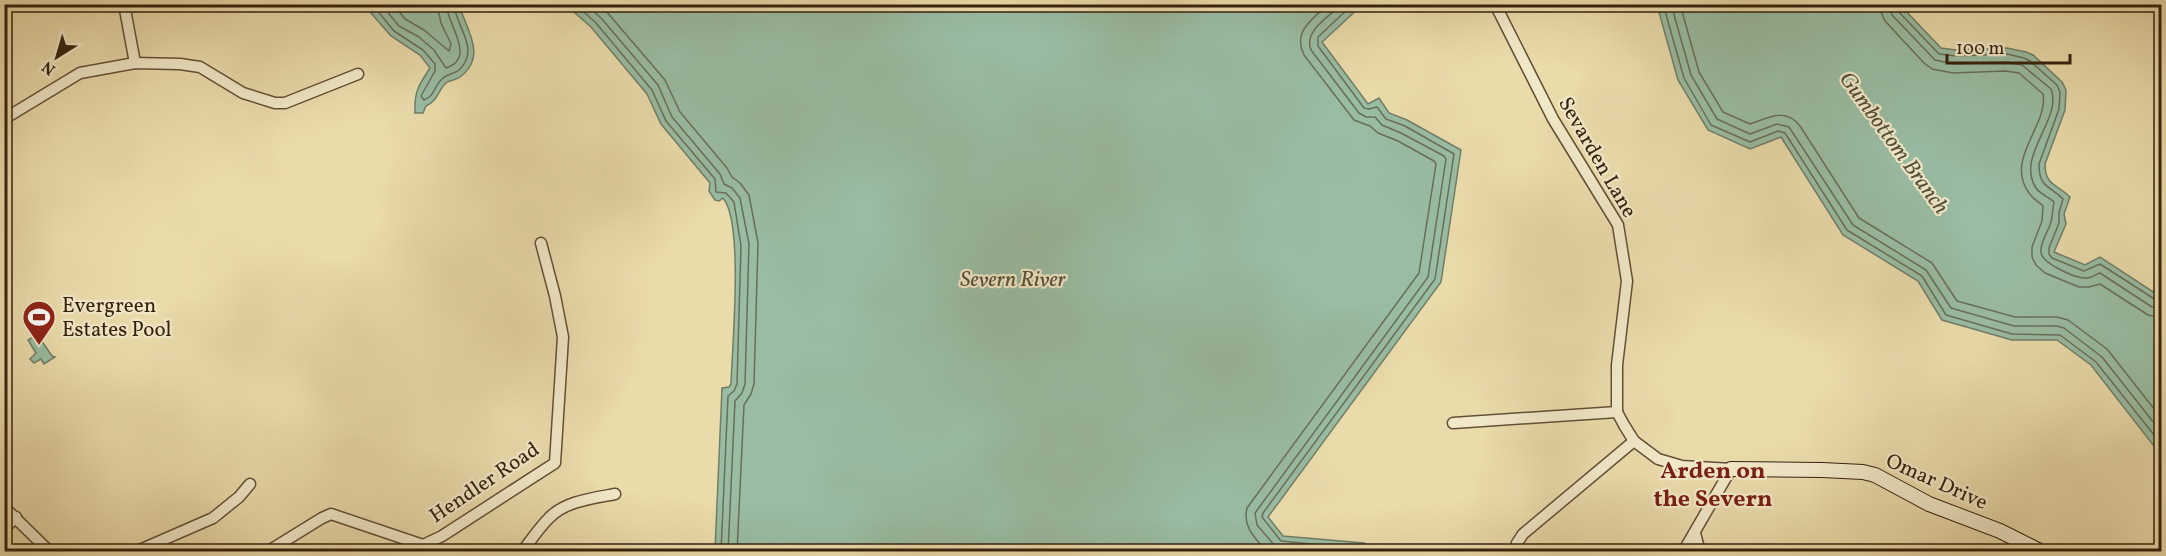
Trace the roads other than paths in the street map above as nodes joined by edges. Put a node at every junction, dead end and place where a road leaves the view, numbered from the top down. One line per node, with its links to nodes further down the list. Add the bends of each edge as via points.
1 (124, 4): 3 (street)
2 (1495, 4): 7 (street, Sevarden Lane, via 1553,119 1618,225 1627,281 1617,365)
3 (135, 63): 4 (street, via 200,67 243,93 275,103 285,103); 5 (street, via 80,73)
4 (357, 74)
5 (4, 119)
6 (541, 243): 19 (street, Hendler Road, via 563,337 555,463 423,545 331,514)
7 (1617, 412): 8 (street); 9 (street, Omar Drive)
8 (1453, 423)
9 (1634, 441): 10 (street, Omar Drive, via 1671,464); 21 (street, via 1523,534)
10 (1731, 469): 16 (street); 24 (street, Omar Drive, via 1875,475 1929,504)
11 (250, 484): 18 (street, via 213,518)
12 (615, 494): 20 (street, via 566,506 550,516)
13 (4, 507): 14 (street)
14 (16, 518): 15 (street); 17 (street)
15 (4, 530)
16 (1695, 533): 22 (street); 23 (street)
17 (50, 552)
18 (135, 552)
19 (267, 552)
20 (522, 552)
21 (1516, 552)
22 (1683, 552)
23 (1700, 552)
24 (2042, 552)

